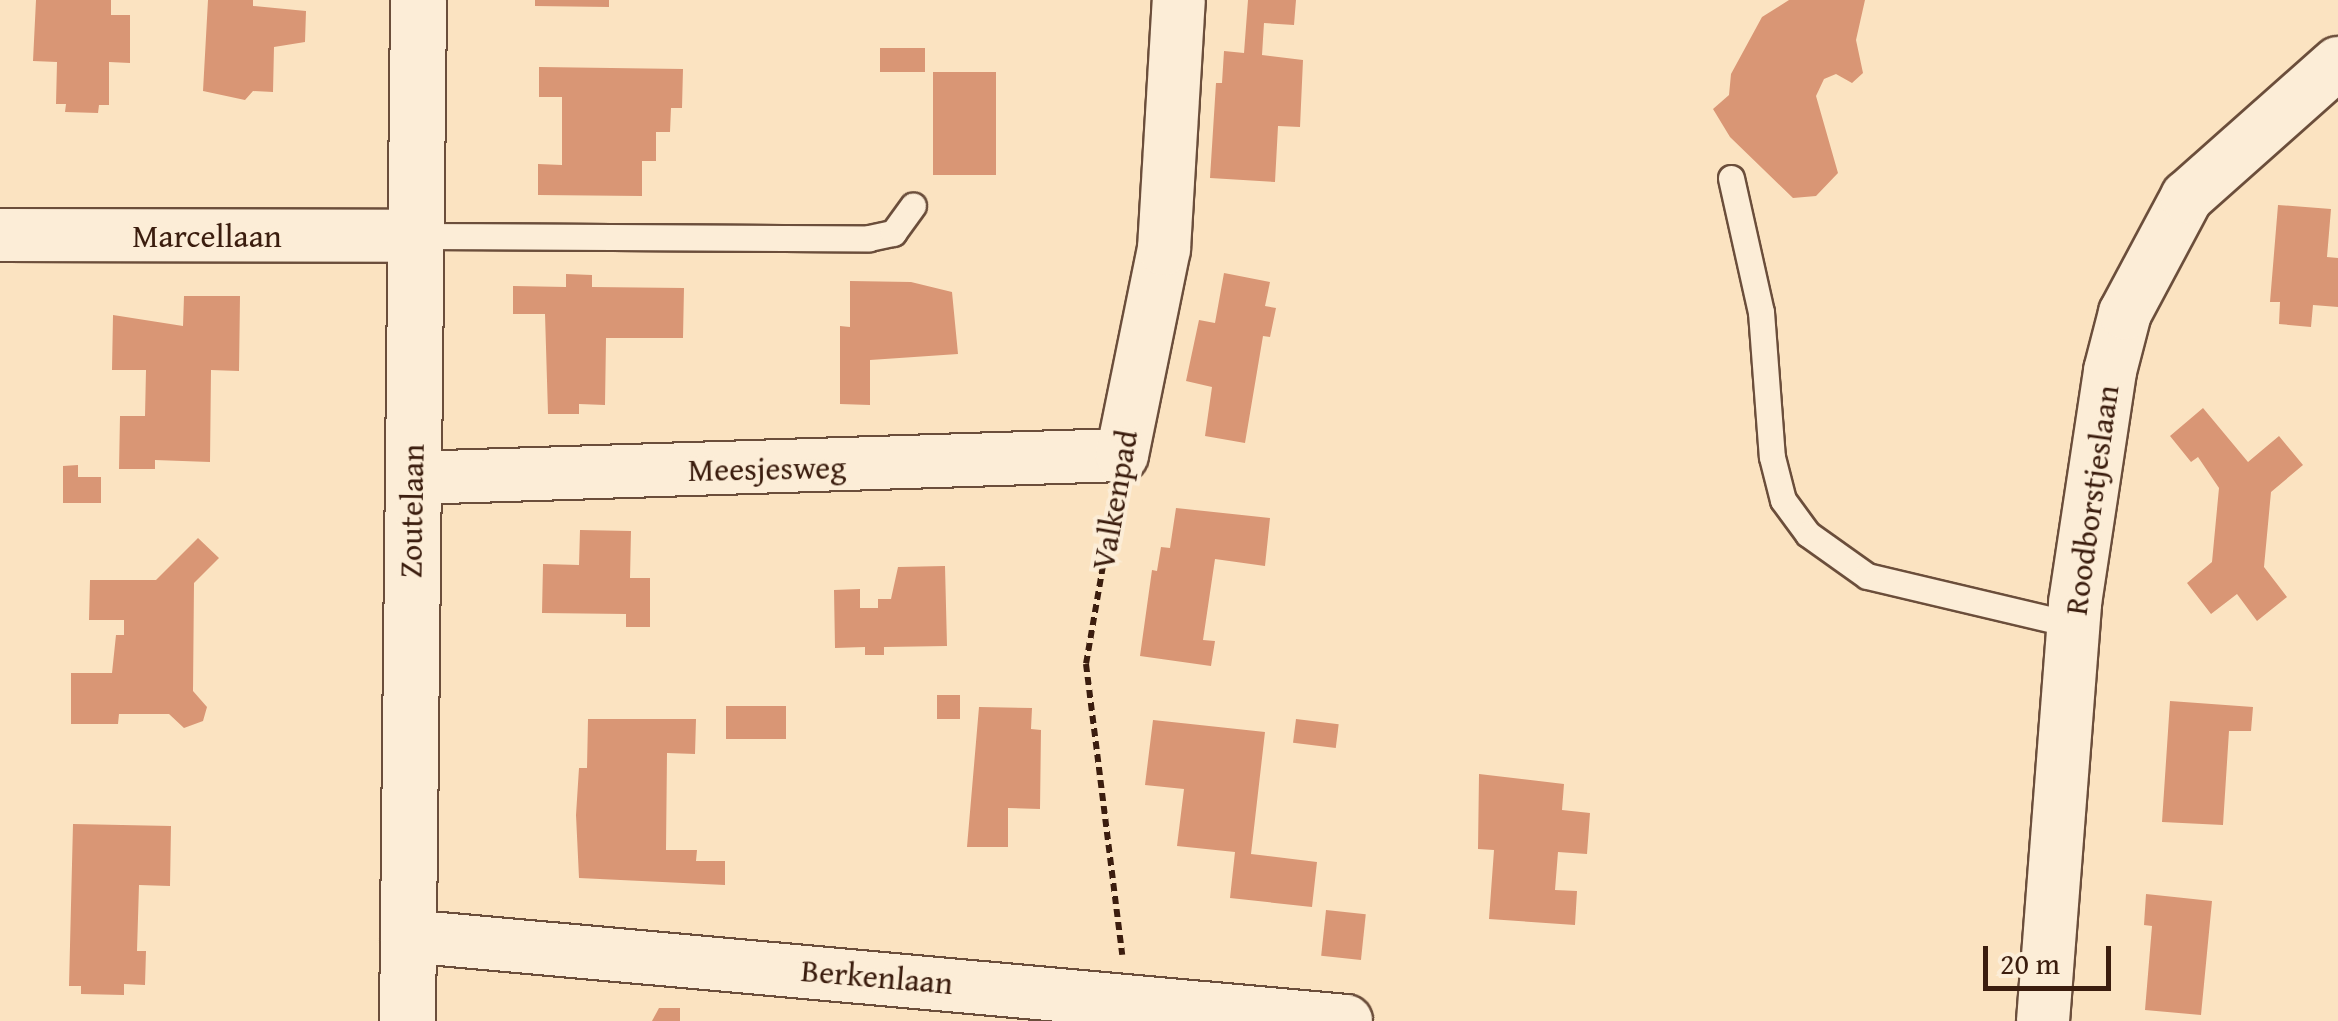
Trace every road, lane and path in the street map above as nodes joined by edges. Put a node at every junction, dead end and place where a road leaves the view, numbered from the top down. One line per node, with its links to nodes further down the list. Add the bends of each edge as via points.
1 (418, 0): 7 (street, Zoutelaan)
2 (1178, 0): 8 (street, Valkenpad, via 1164,249)
3 (2338, 63): 10 (street, Roodborstjeslaan, via 2187,197 2152,253 2125,313 2110,371)
4 (1731, 178): 10 (lane, via 1761,312 1772,457 1783,500 1808,534 1867,576)
5 (913, 205): 7 (lane, via 894,233 869,238)
6 (0, 235): 7 (street, Marcellaan)
7 (415, 236): 9 (street, Zoutelaan)
8 (1122, 456): 9 (street, Meesjesweg); 12 (path, Valkenpad, via 1086,664)
9 (412, 478): 11 (street, Zoutelaan)
10 (2074, 625): 15 (street, Roodborstjeslaan)
11 (408, 936): 12 (street, Berkenlaan); 13 (street, Zoutelaan)
12 (1128, 1000): 14 (street, Berkenlaan)
13 (406, 1021)
14 (1346, 1021)
15 (2043, 1021)

